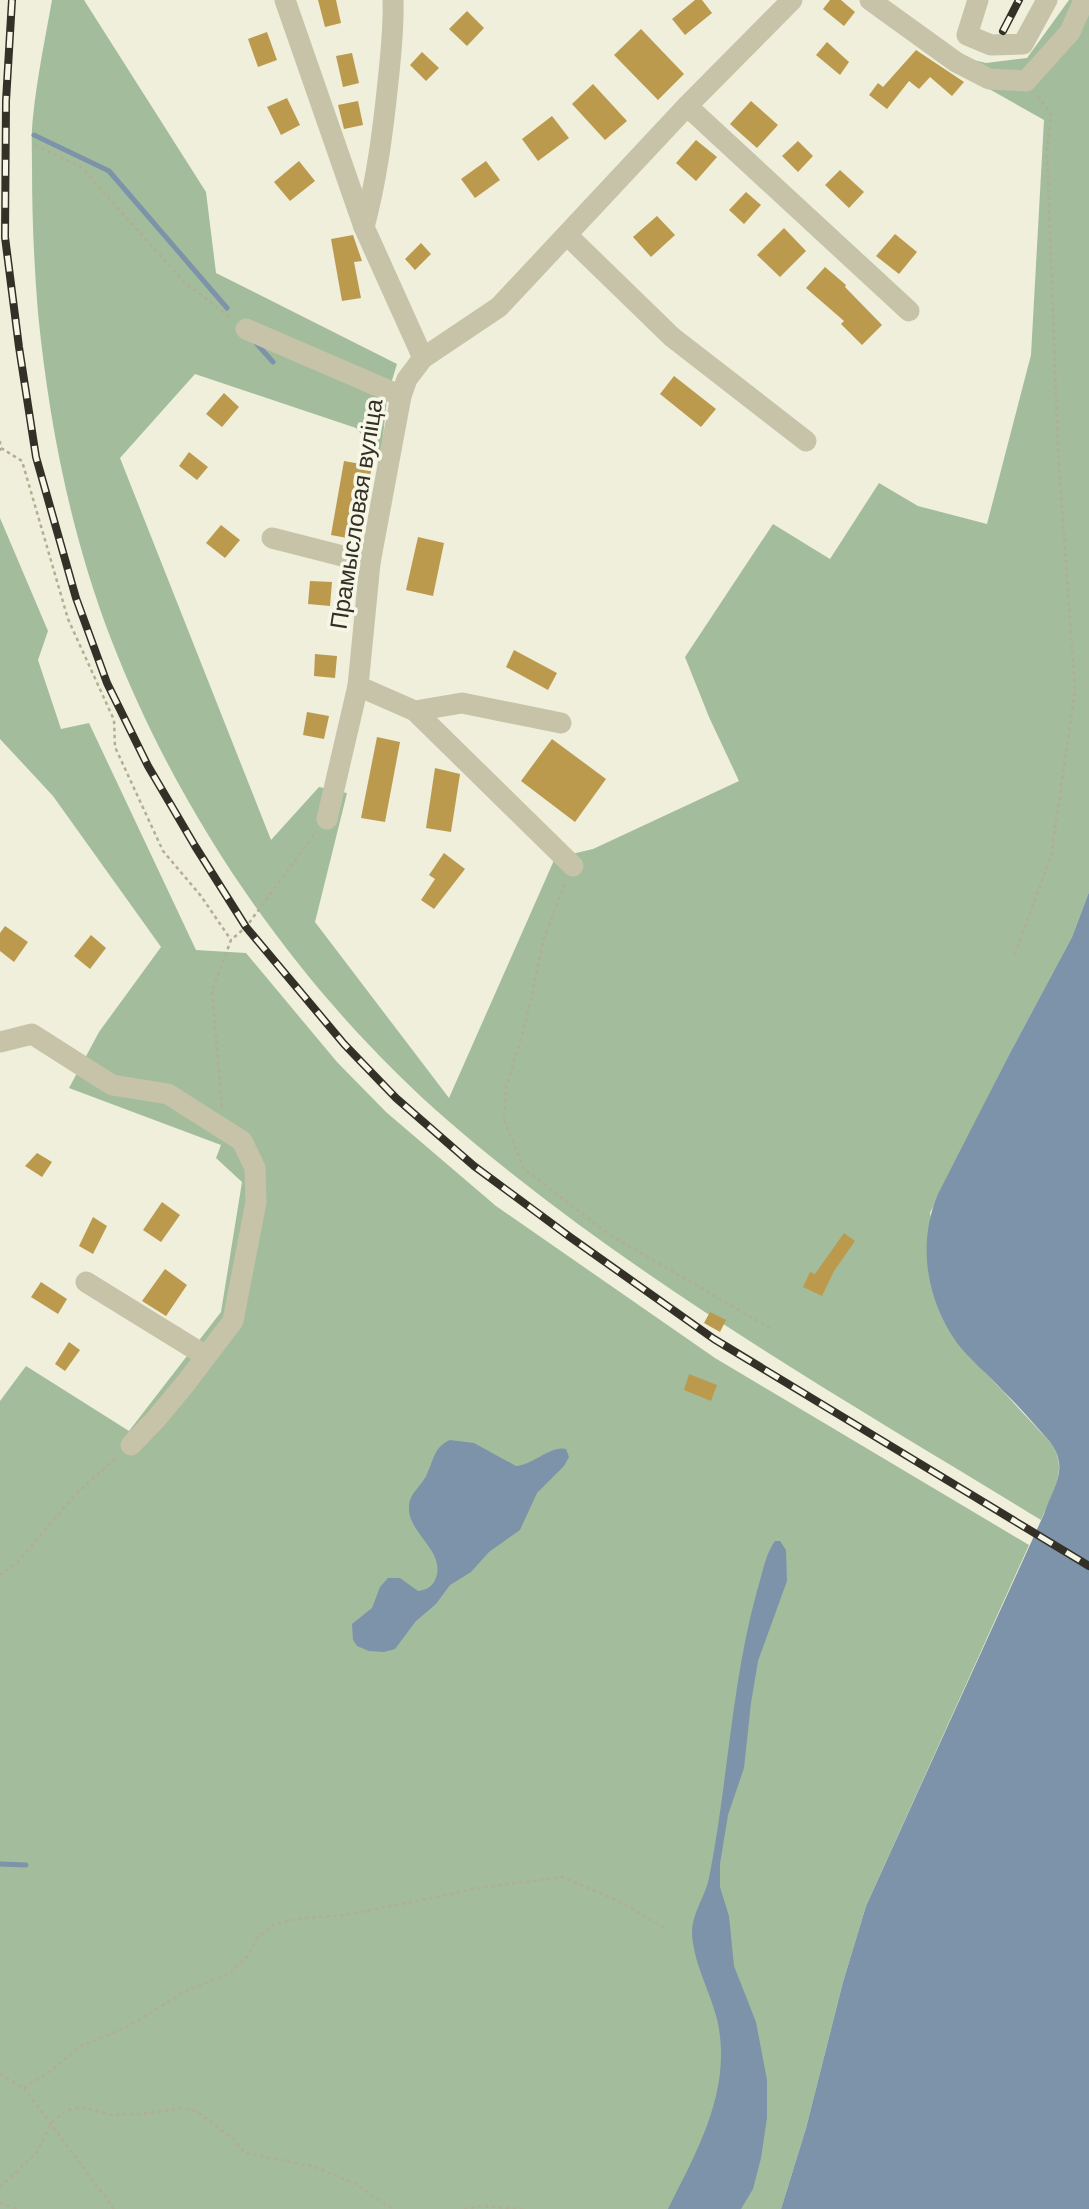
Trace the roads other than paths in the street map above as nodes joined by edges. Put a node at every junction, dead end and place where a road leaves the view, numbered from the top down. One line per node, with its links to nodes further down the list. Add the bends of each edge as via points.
1 (285, 0): 9 (street)
2 (393, 0): 9 (street, via 386,103)
3 (792, 0): 8 (street, Прамысловая вуліца)
4 (870, 0): 7 (street, via 956,62 989,79 1026,81 1070,32)
5 (978, 0): 6 (street, via 967,35 991,46 1023,44)
6 (1047, 0)
7 (1084, 0)
8 (687, 107): 10 (street, Прамысловая вуліца); 11 (street)
9 (364, 227): 13 (street)
10 (568, 236): 13 (street, Прамысловая вуліца, via 499,307); 15 (street, via 672,337)
11 (909, 311)
12 (246, 329): 14 (street)
13 (423, 358): 14 (street, Прамысловая вуліца)
14 (401, 396): 17 (street, Прамысловая вуліца)
15 (806, 441)
16 (272, 538): 17 (street)
17 (370, 563): 18 (street, Прамысловая вуліца)
18 (358, 686): 19 (street); 21 (street, Прамысловая вуліца)
19 (415, 711): 20 (street, via 462,703); 22 (street)
20 (561, 723)
21 (327, 819)
22 (573, 866)
23 (0, 1042): 25 (street, via 32,1034 112,1085 168,1094 242,1141 255,1168 256,1202 233,1321)
24 (86, 1282): 25 (street)
25 (206, 1356): 26 (street)
26 (131, 1445)

